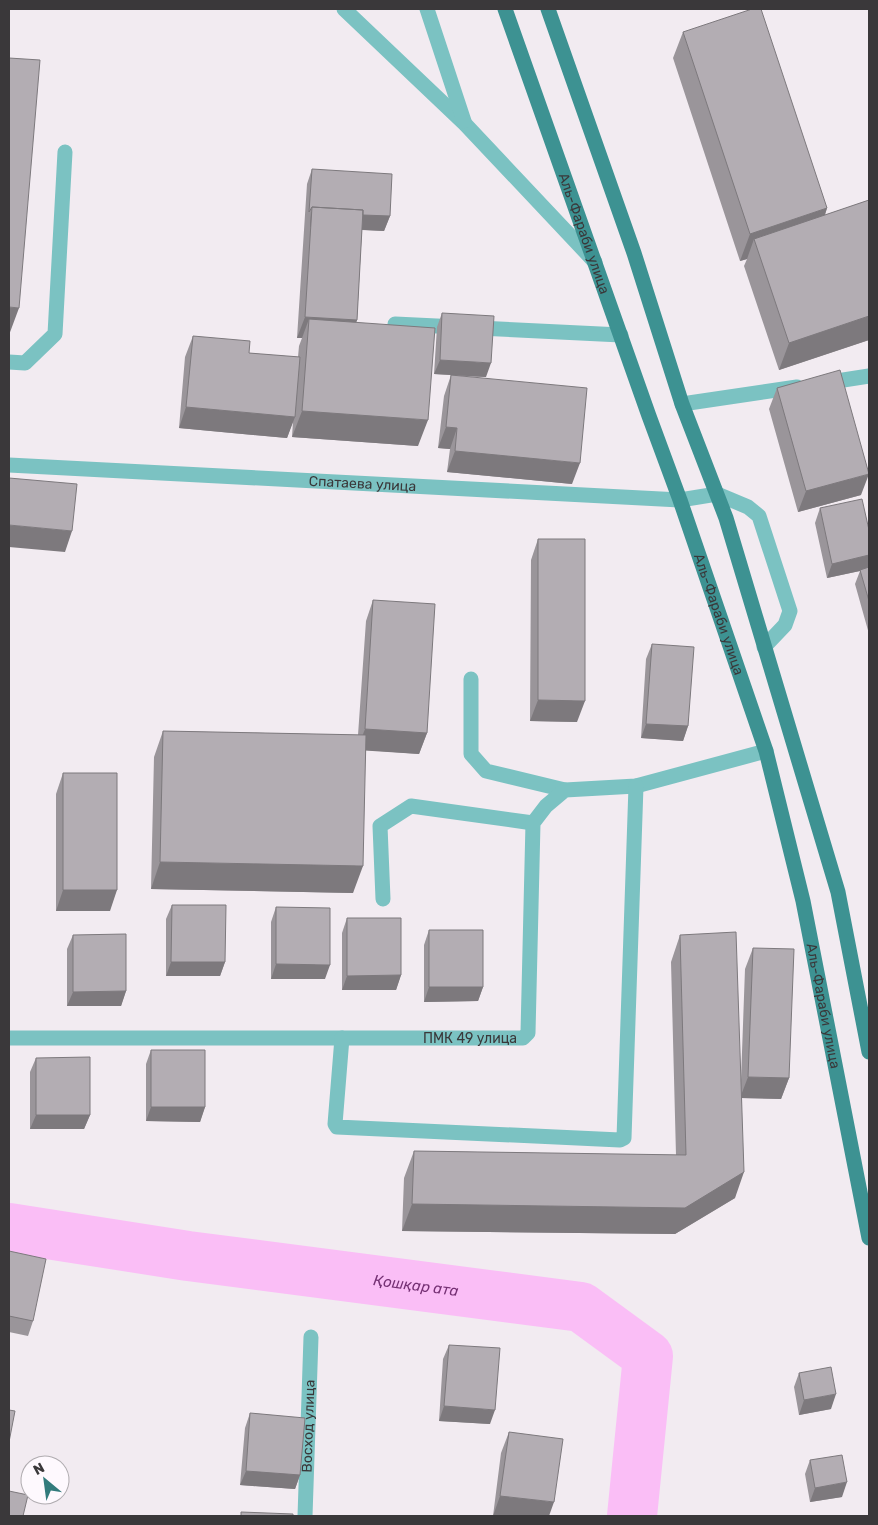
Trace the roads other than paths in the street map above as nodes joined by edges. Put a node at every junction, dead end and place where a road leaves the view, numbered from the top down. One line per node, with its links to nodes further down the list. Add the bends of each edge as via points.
1 (344, 9): 5 (street)
2 (427, 9): 5 (street)
3 (505, 9): 7 (main road, Аль-Фараби улица)
4 (548, 9): 12 (main road, via 634,253)
5 (465, 124): 7 (street)
6 (65, 152): 10 (street, via 55,334 25,363)
7 (595, 262): 9 (main road, Аль-Фараби улица)
8 (395, 324): 9 (street)
9 (621, 335): 15 (main road, Аль-Фараби улица)
10 (9, 362)
11 (869, 376): 12 (street)
12 (682, 404): 14 (main road)
13 (9, 465): 15 (street, Спатаева улица)
14 (716, 494): 15 (street, Спатаева улица); 16 (main road); 16 (street, via 748,507 759,516 790,611 786,625)
15 (680, 500): 18 (main road, Аль-Фараби улица)
16 (764, 647): 25 (main road, via 838,892)
17 (471, 679): 20 (street, via 471,754 486,771)
18 (766, 751): 19 (street); 26 (main road, Аль-Фараби улица, via 804,900)
19 (636, 786): 20 (street); 24 (street, via 624,1138 337,1126)
20 (565, 790): 21 (street, via 546,806)
21 (533, 823): 22 (street, via 411,806 380,826); 24 (street, ПМК 49 улица, via 528,1033 523,1038)
22 (383, 899)
23 (9, 1038): 24 (street, ПМК 49 улица)
24 (342, 1038)
25 (869, 1052)
26 (869, 1238)
27 (311, 1337): 28 (street, Восход улица)
28 (306, 1516)

